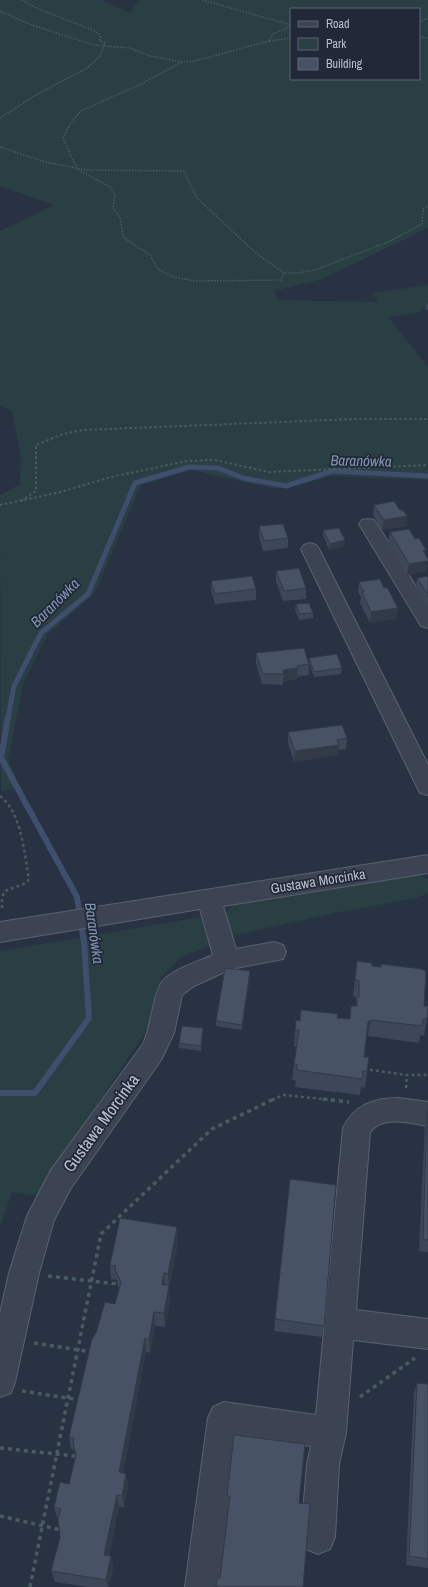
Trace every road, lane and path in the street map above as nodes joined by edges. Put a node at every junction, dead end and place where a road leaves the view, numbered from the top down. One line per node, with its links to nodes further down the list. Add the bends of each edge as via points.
1 (22, 0): 8 (path, via 95,31 100,35 100,41 105,43)
2 (202, 0): 4 (path)
3 (0, 11): 8 (path, via 63,36)
4 (290, 25)
5 (290, 26): 7 (path, via 273,34)
6 (290, 38): 7 (path)
7 (268, 41): 9 (path)
8 (103, 46): 9 (path, via 130,48 150,56); 10 (path, via 100,56 87,68 36,95)
9 (182, 62): 12 (path, via 81,111 63,138)
10 (0, 118)
11 (0, 147): 12 (path, via 45,162)
12 (77, 169): 14 (path, via 184,171 197,198 256,253); 14 (path, via 110,187 115,194 113,208 120,217 123,237 150,256 158,269 173,277 196,281 281,280)
13 (428, 206): 14 (path, via 423,209 422,224 388,242 315,270)
14 (284, 273)
15 (428, 419): 17 (path, via 241,423 84,430 63,434 36,445 36,491)
16 (428, 465): 17 (path, via 269,472 215,460 187,461 111,477)
17 (21, 501): 18 (path)
18 (0, 505)
19 (368, 524): 21 (street)
20 (310, 549): 22 (street)
21 (428, 622)
22 (428, 787)
23 (0, 796): 26 (path, via 19,824 29,879 26,883 5,891)
24 (428, 864): 25 (street, Gustawa Morcinka)
25 (209, 898): 27 (street, Gustawa Morcinka); 29 (street)
26 (0, 909)
27 (6, 931)
28 (274, 952): 29 (street, Gustawa Morcinka)
29 (227, 960): 34 (street, Gustawa Morcinka, via 185,979 171,989 161,1033 152,1052 61,1180 41,1216)
30 (362, 1069): 31 (path)
31 (428, 1075)
32 (376, 1113): 33 (street, via 393,1110); 35 (path, via 356,1103 283,1095 212,1129 101,1234); 37 (street, via 360,1123 355,1135)
33 (428, 1114)
34 (24, 1273): 35 (path); 38 (street, Gustawa Morcinka)
35 (91, 1282): 36 (path); 40 (path)
36 (117, 1284)
37 (341, 1323): 39 (street); 46 (street)
38 (9, 1338): 40 (path); 42 (street, Gustawa Morcinka)
39 (425, 1345): 45 (path, via 415,1358)
40 (76, 1350): 41 (path); 43 (path)
41 (94, 1353)
42 (7, 1386): 43 (path)
43 (67, 1398): 44 (path); 48 (path)
44 (83, 1400)
45 (353, 1402)
46 (330, 1433): 53 (street, via 323,1464); 55 (street, via 224,1418)
47 (0, 1448): 48 (path)
48 (56, 1453): 49 (path); 51 (path)
49 (76, 1456)
50 (0, 1516): 51 (path)
51 (42, 1526): 52 (path); 54 (path)
52 (62, 1530)
53 (318, 1537)
54 (30, 1587)
55 (202, 1587)

